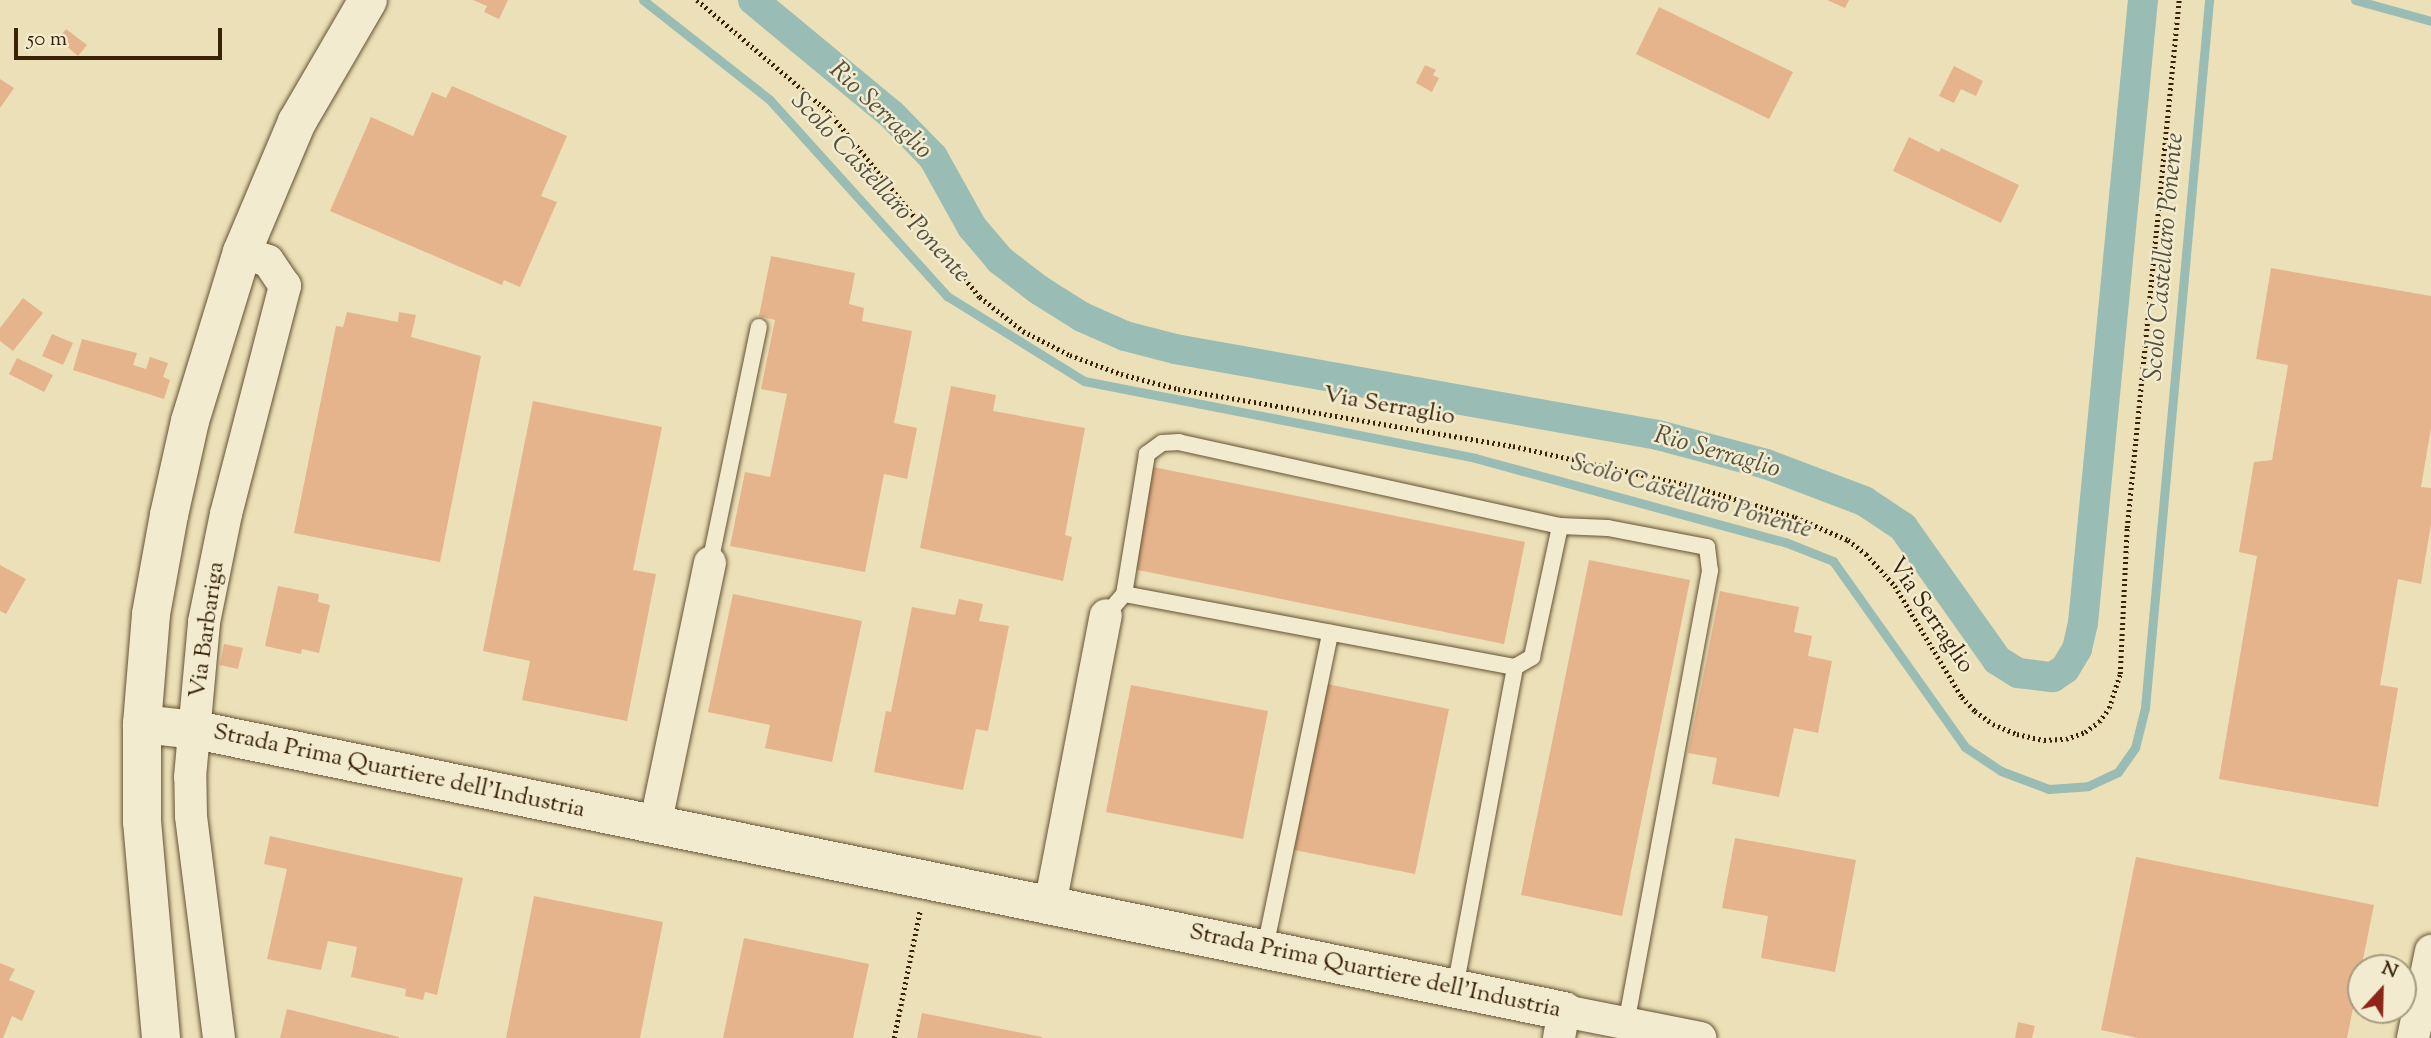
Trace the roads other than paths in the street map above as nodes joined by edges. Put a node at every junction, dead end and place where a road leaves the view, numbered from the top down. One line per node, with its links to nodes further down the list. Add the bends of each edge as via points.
1 (368, 0): 2 (street, via 297,122)
2 (242, 252): 9 (street, via 190,421 169,515 151,614); 10 (street, Via Barbariga, via 268,261 285,286 220,541 204,622)
3 (759, 327): 5 (lane)
4 (1560, 526): 6 (lane, via 1179,442 1161,443 1147,454); 8 (lane, via 1532,657); 16 (lane, via 1608,528 1707,547 1710,571)
5 (709, 563): 11 (street)
6 (1115, 604): 7 (lane); 12 (street)
7 (1330, 633): 8 (lane); 13 (lane)
8 (1515, 667): 15 (lane)
9 (142, 724): 10 (street, Strada Prima Quartiere dell'Industria); 18 (street, via 142,822)
10 (196, 730): 11 (street, Strada Prima Quartiere dell'Industria); 19 (street, Via Barbariga, via 191,816)
11 (655, 825): 12 (street, Strada Prima Quartiere dell'Industria)
12 (1050, 905): 13 (street, Strada Prima Quartiere dell'Industria)
13 (1265, 948): 15 (street, Strada Prima Quartiere dell'Industria)
14 (2431, 951): 21 (street)
15 (1455, 988): 17 (street, Strada Prima Quartiere dell'Industria)
16 (1626, 1023): 17 (street, Strada Prima Quartiere dell'Industria); 20 (street, Strada Prima Quartiere dell'Industria)
17 (1562, 1024)
18 (161, 1038)
19 (219, 1038)
20 (1700, 1038)
21 (2413, 1038)

